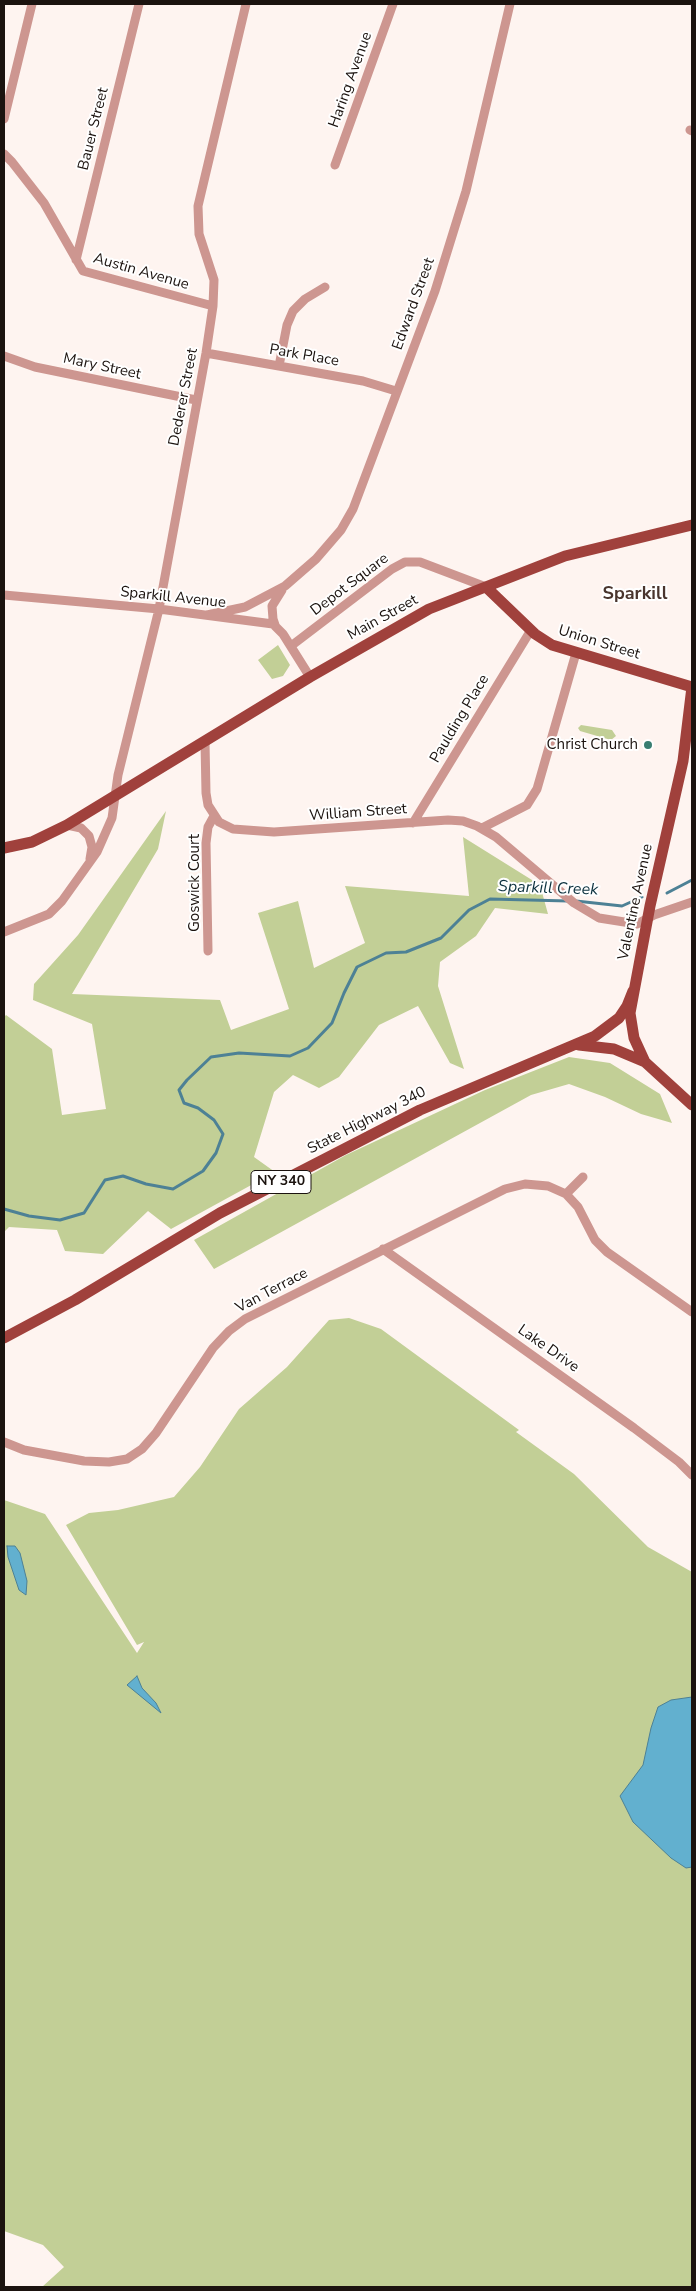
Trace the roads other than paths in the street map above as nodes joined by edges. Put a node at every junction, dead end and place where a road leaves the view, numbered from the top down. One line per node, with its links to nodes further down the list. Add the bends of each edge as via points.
1 (32, 4): 6 (street)
2 (139, 4): 9 (street, Bauer Street)
3 (246, 4): 11 (street, Dederer Street, via 198,206 199,234 214,280)
4 (392, 4): 8 (street, Haring Avenue)
5 (510, 4): 15 (street, Edward Street, via 466,191 435,291)
6 (4, 119)
7 (4, 154): 9 (street, Austin Avenue, via 44,203)
8 (335, 165)
9 (76, 260): 11 (street, Austin Avenue, via 84,271 96,276)
10 (325, 287): 14 (street, via 293,311)
11 (214, 306): 12 (street, Dederer Street)
12 (206, 354): 14 (street, Park Place); 16 (street, Dederer Street)
13 (4, 356): 16 (street, Mary Street, via 35,367)
14 (279, 366): 15 (street, Park Place, via 363,381)
15 (396, 391): 18 (street, Edward Street, via 361,488 342,530)
16 (196, 400): 21 (street, Dederer Street)
17 (692, 525): 19 (main road, Main Street, via 576,553)
18 (285, 586): 22 (street, via 252,604); 23 (street, via 272,606)
19 (486, 587): 24 (main road, Union Street / NY 340); 25 (street, Depot Square, via 420,562 409,561 396,566); 27 (main road, Main Street, via 425,612)
20 (4, 595): 21 (street, Sparkill Avenue)
21 (160, 609): 22 (street, Sparkill Avenue); 30 (street, Dederer Street)
22 (207, 615): 23 (street, Sparkill Avenue)
23 (275, 625): 25 (street)
24 (531, 630): 26 (main road, Union Street / NY 340, via 552,644); 32 (street, Paulding Place)
25 (291, 646): 27 (street)
26 (576, 653): 28 (main road, Union Street / NY 340); 34 (street, via 537,789 527,804)
27 (310, 678): 29 (main road, Main Street)
28 (692, 685): 38 (main road, Valentine Avenue / NY 340, via 684,761)
29 (205, 742): 30 (main road, Main Street); 31 (street, via 206,797)
30 (115, 796): 33 (main road, Main Street); 36 (street, Dederer Street, via 106,835)
31 (214, 816): 32 (street, William Street, via 228,828 255,832); 40 (street, Goswick Court, via 208,827 206,843)
32 (413, 823): 34 (street, William Street, via 459,821)
33 (67, 825): 35 (main road, Main Street, via 32,842); 36 (street, via 81,828 89,836 92,847)
34 (482, 828): 38 (street, William Street, via 590,914 632,924)
35 (4, 848)
36 (88, 865): 39 (street, Dederer Street, via 49,914)
37 (692, 902): 38 (street)
38 (648, 919): 41 (main road, Valentine Avenue / NY 340)
39 (4, 932)
40 (208, 951)
41 (633, 991): 42 (main road, State Highway 340 / NY 340, via 623,1012 613,1023 595,1036); 43 (main road, Valentine Avenue, via 631,1026)
42 (569, 1047): 43 (main road, via 583,1044 601,1046 625,1052); 49 (main road, State Highway 340 / NY 340, via 420,1110 220,1214)
43 (644, 1062): 44 (main road, Valentine Avenue)
44 (692, 1105)
45 (583, 1177): 46 (street)
46 (566, 1194): 47 (street, Van Terrace, via 548,1186 525,1184 505,1188); 48 (street, via 578,1207 595,1240 607,1252)
47 (383, 1249): 50 (street, Van Terrace, via 245,1319 229,1331 213,1348 156,1434 127,1458 84,1462 24,1450); 51 (street, Lake Drive, via 634,1428)
48 (692, 1312)
49 (4, 1338)
50 (4, 1442)
51 (692, 1475)

